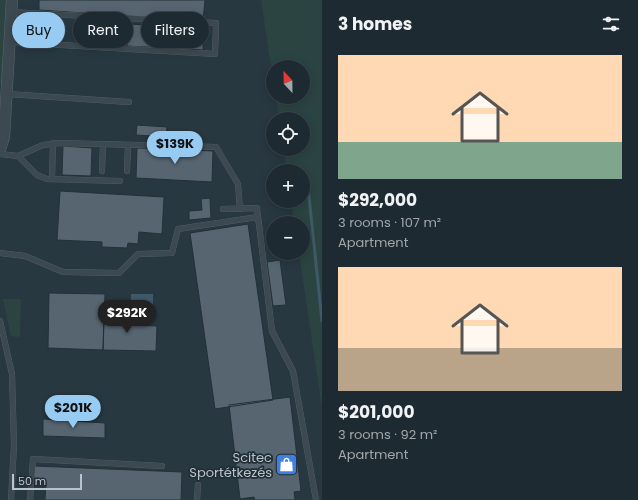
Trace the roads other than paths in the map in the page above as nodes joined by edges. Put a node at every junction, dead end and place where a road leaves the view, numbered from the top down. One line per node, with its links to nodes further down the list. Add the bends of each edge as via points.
1 (12, 0): 2 (street)
2 (11, 12): 3 (lane); 5 (street)
3 (73, 15)
4 (133, 19): 7 (lane, via 216,23 215,54)
5 (10, 42): 6 (lane); 8 (street)
6 (73, 46)
7 (118, 48)
8 (4, 92): 9 (lane); 13 (street, via 4,137)
9 (129, 102)
10 (53, 143): 11 (lane); 15 (lane); 18 (lane)
11 (103, 144): 12 (lane); 16 (lane)
12 (128, 145): 17 (lane); 21 (lane, via 216,147 238,184)
13 (0, 149)
14 (0, 154): 15 (lane)
15 (18, 156): 18 (lane, via 37,175)
16 (102, 171)
17 (127, 171)
18 (52, 179): 19 (lane)
19 (120, 181)
20 (223, 209): 21 (lane)
21 (240, 209): 22 (lane, via 257,208)
22 (258, 217): 23 (lane, via 178,229 172,253 138,254 119,273 63,272 25,256); 30 (lane, via 272,331 293,371)
23 (0, 253)
24 (0, 321): 27 (lane, via 9,354 12,380)
25 (162, 466): 28 (lane, via 33,459)
26 (198, 485): 29 (lane)
27 (12, 500)
28 (30, 500)
29 (197, 500)
30 (316, 500)

